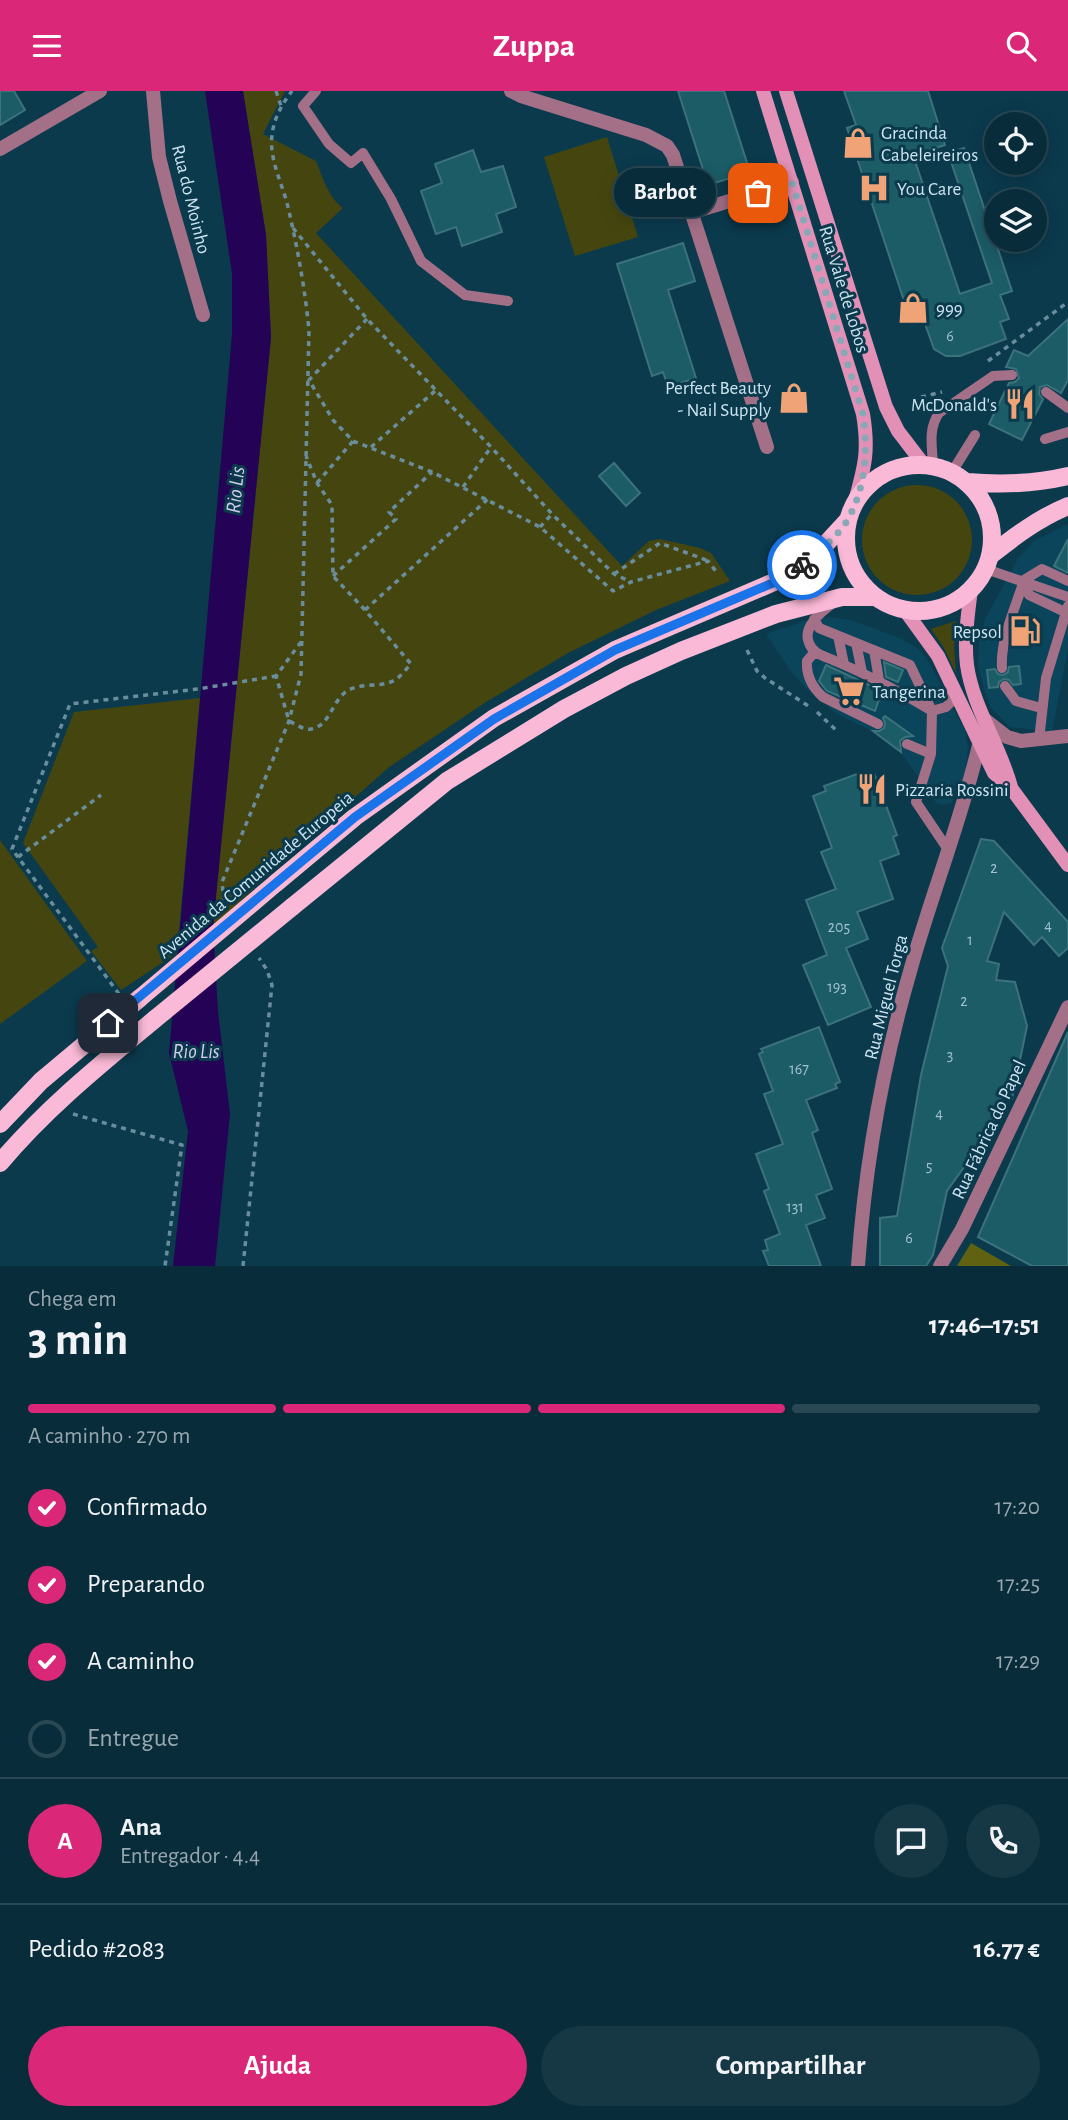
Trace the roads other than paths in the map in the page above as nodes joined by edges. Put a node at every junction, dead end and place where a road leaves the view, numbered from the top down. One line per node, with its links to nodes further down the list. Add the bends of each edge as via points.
1 (100, 91): 7 (street)
2 (153, 91): 11 (street, Rua do Moinho, via 159,157)
3 (316, 91): 10 (lane, via 303,106 329,144 351,163 363,153 421,261 464,295)
4 (512, 91): 9 (street, via 667,146)
5 (763, 91): 8 (main road, Rua Vale de Lobos)
6 (786, 91): 19 (main road, Rua Vale de Lobos, via 886,407 898,431)
7 (0, 149)
8 (792, 182): 9 (street); 22 (main road, Rua Vale de Lobos, via 863,414 866,465)
9 (690, 213): 18 (street)
10 (508, 301)
11 (203, 314)
12 (1012, 375): 19 (lane, via 993,376 939,413 931,431)
13 (1046, 392): 14 (lane)
14 (1068, 408)
15 (1068, 432): 17 (lane)
16 (975, 435): 21 (lane)
17 (1045, 439)
18 (767, 447)
19 (928, 465): 21 (main road); 22 (main road, via 885,473)
20 (1068, 476): 21 (main road, via 998,484)
21 (959, 477): 25 (main road, via 981,499 990,519)
22 (855, 501): 24 (main road)
23 (1068, 506): 25 (main road, via 1021,531)
24 (847, 521): 30 (main road, via 849,563); 58 (main road, Avenida da Comunidade Europeia, bridge, via 801,566 775,582 615,650 494,719 355,817 131,998)
25 (988, 562): 26 (lane); 28 (main road)
26 (1024, 580): 27 (lane, via 1042,569); 31 (lane); 33 (lane, via 1029,595); 40 (lane, via 1006,637)
27 (1068, 581)
28 (971, 589): 32 (main road, via 940,608); 47 (main road, via 967,667)
29 (842, 597): 30 (main road); 34 (lane); 59 (main road, bridge, via 776,614 626,676 447,781 155,1019 52,1108)
30 (875, 597): 32 (main road)
31 (1068, 597)
32 (904, 609): 43 (main road, via 932,646)
33 (1067, 609): 45 (lane)
34 (814, 619): 35 (lane, via 819,628); 38 (lane, via 807,640)
35 (838, 636): 36 (lane); 39 (lane)
36 (856, 643): 37 (lane); 41 (lane)
37 (874, 650): 42 (lane); 46 (lane, via 910,666)
38 (819, 654): 39 (lane); 48 (lane, via 813,653 807,661 817,691)
39 (844, 664): 41 (lane)
40 (1002, 668)
41 (862, 673): 42 (lane)
42 (879, 680): 46 (lane)
43 (952, 686): 46 (lane, via 952,701); 52 (main road)
44 (1005, 686): 45 (lane, via 1016,701)
45 (1041, 708): 50 (lane)
46 (932, 711): 53 (lane)
47 (984, 719): 50 (street, via 1007,737); 54 (main road)
48 (878, 724)
49 (1068, 736): 50 (street)
50 (1039, 740)
51 (907, 744): 53 (lane)
52 (979, 745): 54 (main road, via 994,773); 55 (street, Rua Miguel Torga)
53 (931, 754): 55 (lane, via 916,802)
54 (1011, 788): 56 (main road)
55 (949, 851): 60 (street, Rua Miguel Torga, via 893,1032 870,1160)
56 (1068, 865)
57 (1067, 1010): 61 (street, Rua Fábrica do Papel, via 962,1230)
58 (0, 1123)
59 (0, 1163)
60 (858, 1266)
61 (940, 1266)

